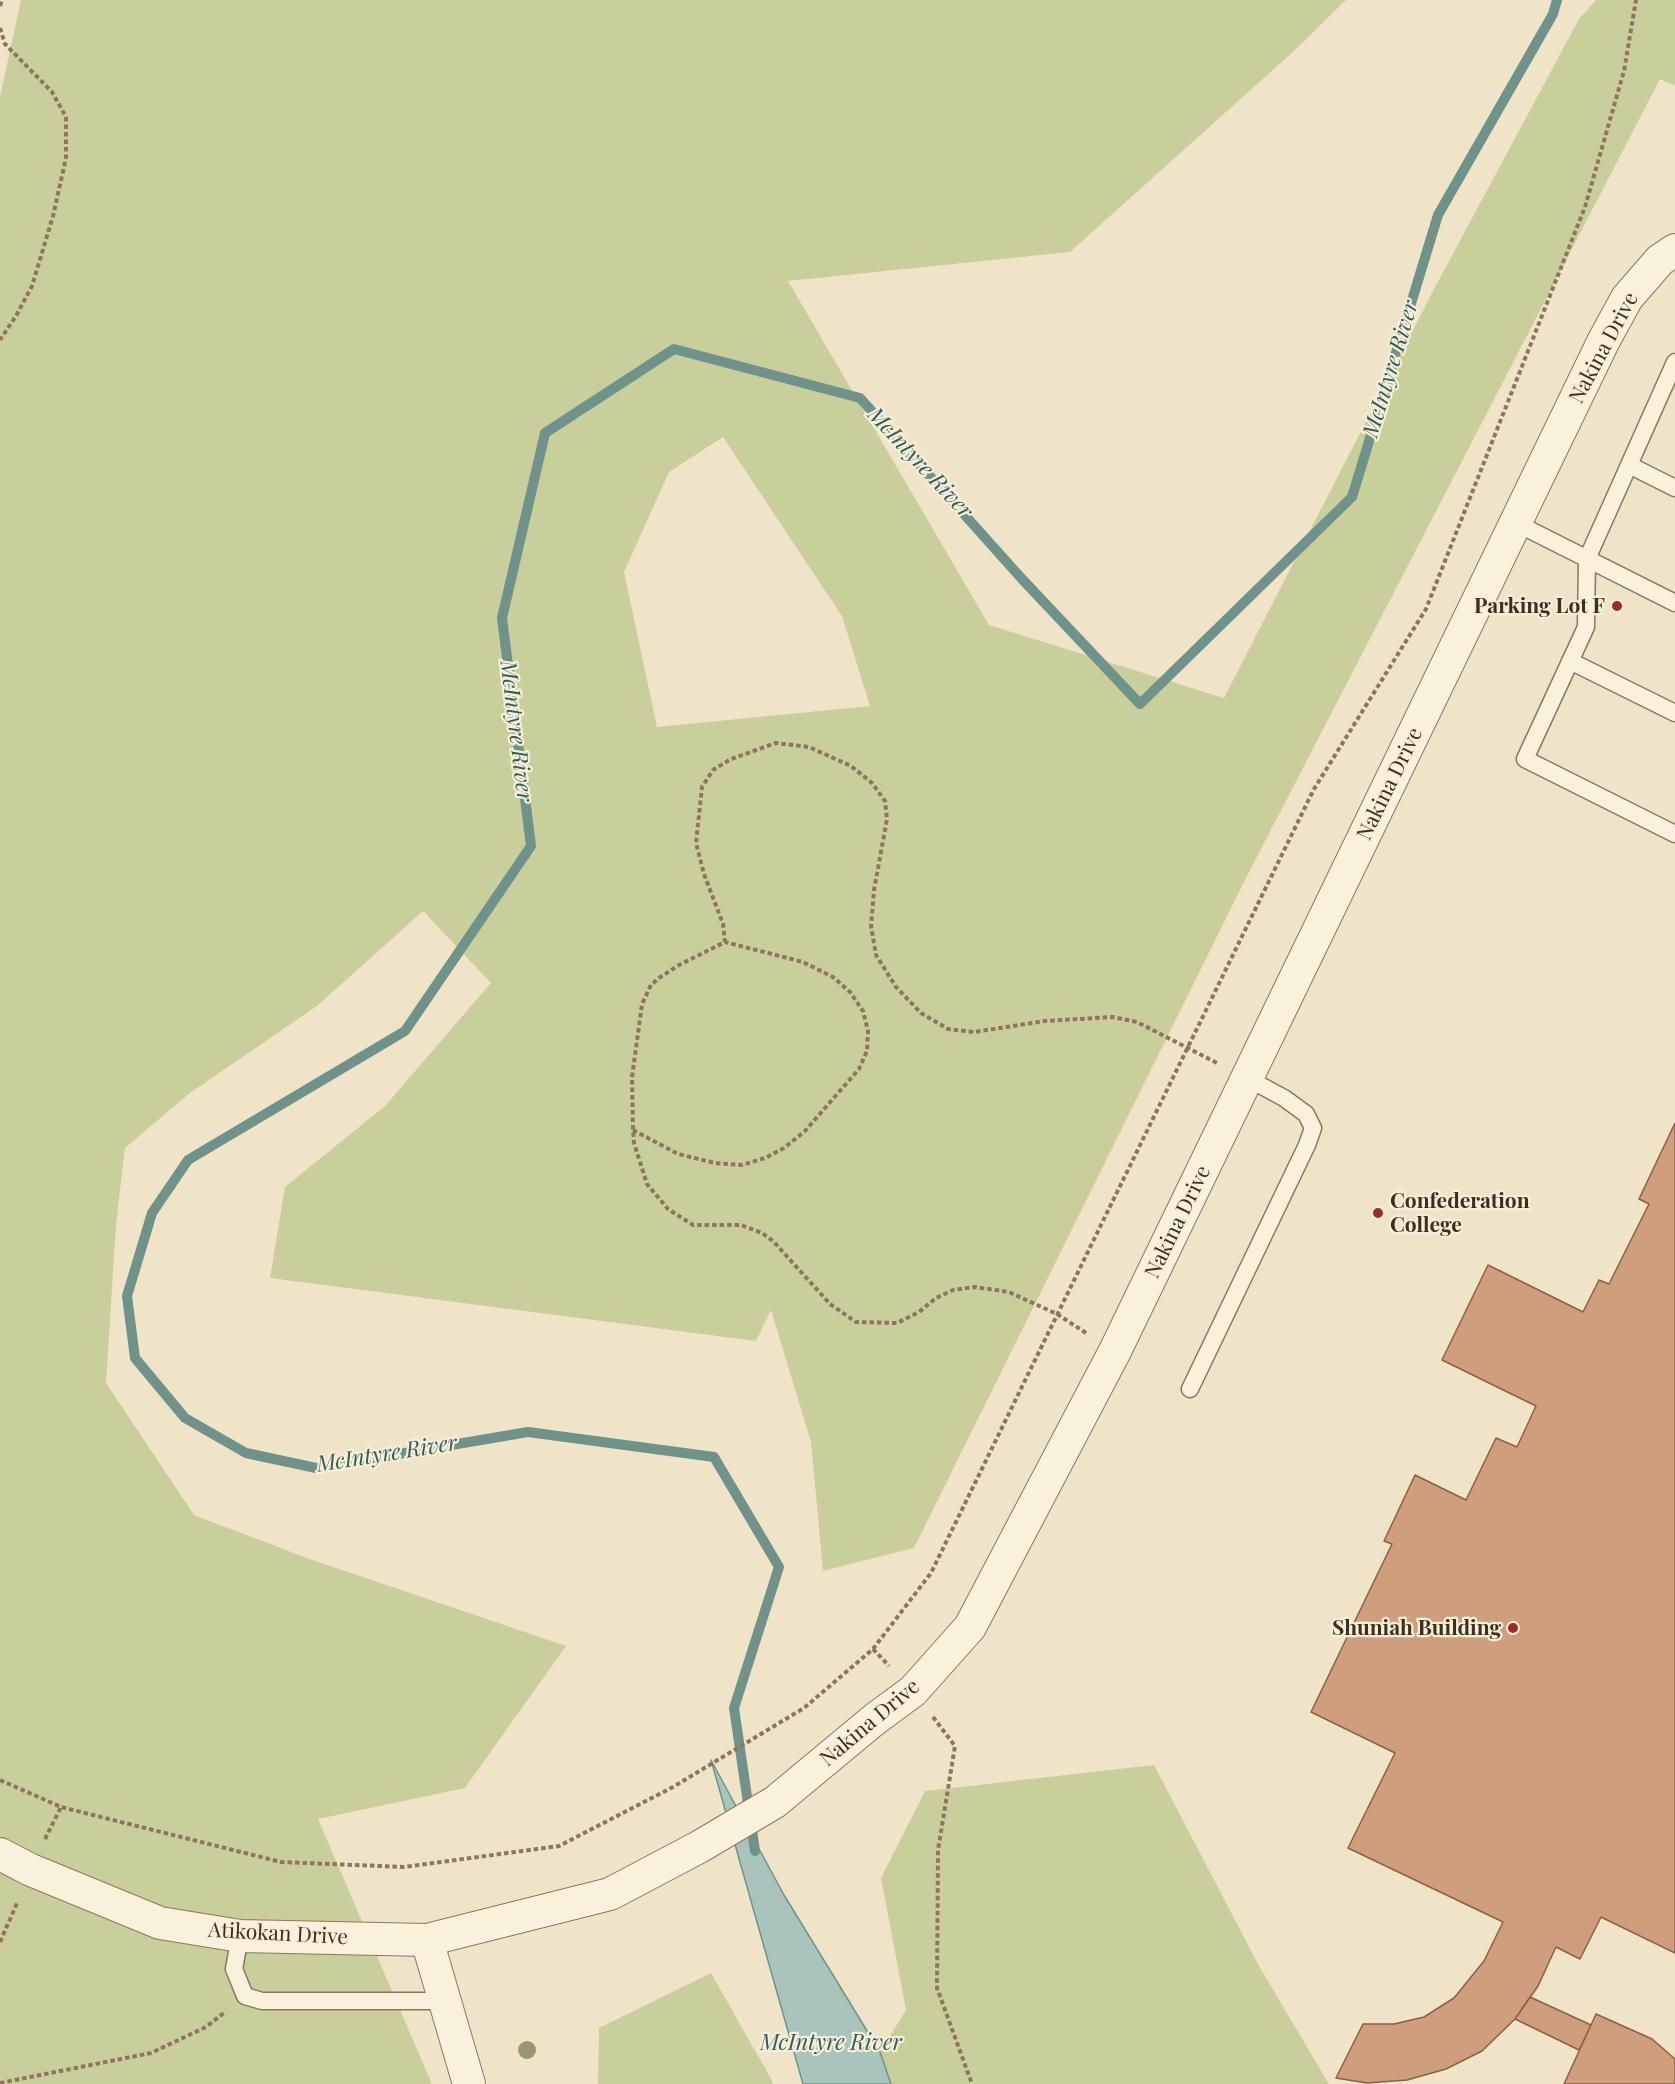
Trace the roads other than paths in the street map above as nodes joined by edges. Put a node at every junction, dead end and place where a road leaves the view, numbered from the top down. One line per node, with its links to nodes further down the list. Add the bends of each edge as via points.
1 (1675, 250): 5 (street, Nakina Drive, via 1660,260 1627,298)
2 (1674, 367): 3 (lane)
3 (1629, 465): 4 (lane); 6 (lane)
4 (1675, 488)
5 (1516, 523): 6 (lane); 11 (street, Nakina Drive)
6 (1587, 559): 7 (lane); 8 (lane, via 1586,627)
7 (1675, 603)
8 (1570, 662): 9 (lane); 10 (lane, via 1525,759)
9 (1675, 712)
10 (1675, 834)
11 (1247, 1078): 12 (lane, via 1306,1114 1313,1128); 15 (street, Nakina Drive, via 1115,1351 970,1627 913,1691 775,1802 610,1894)
12 (1190, 1389)
13 (0, 1854): 14 (street, Atikokan Drive, via 160,1923)
14 (240, 1936): 15 (street, Atikokan Drive); 16 (lane, via 234,1969 244,1996 262,2001)
15 (427, 1940): 16 (street)
16 (445, 2001): 17 (street)
17 (469, 2084)

